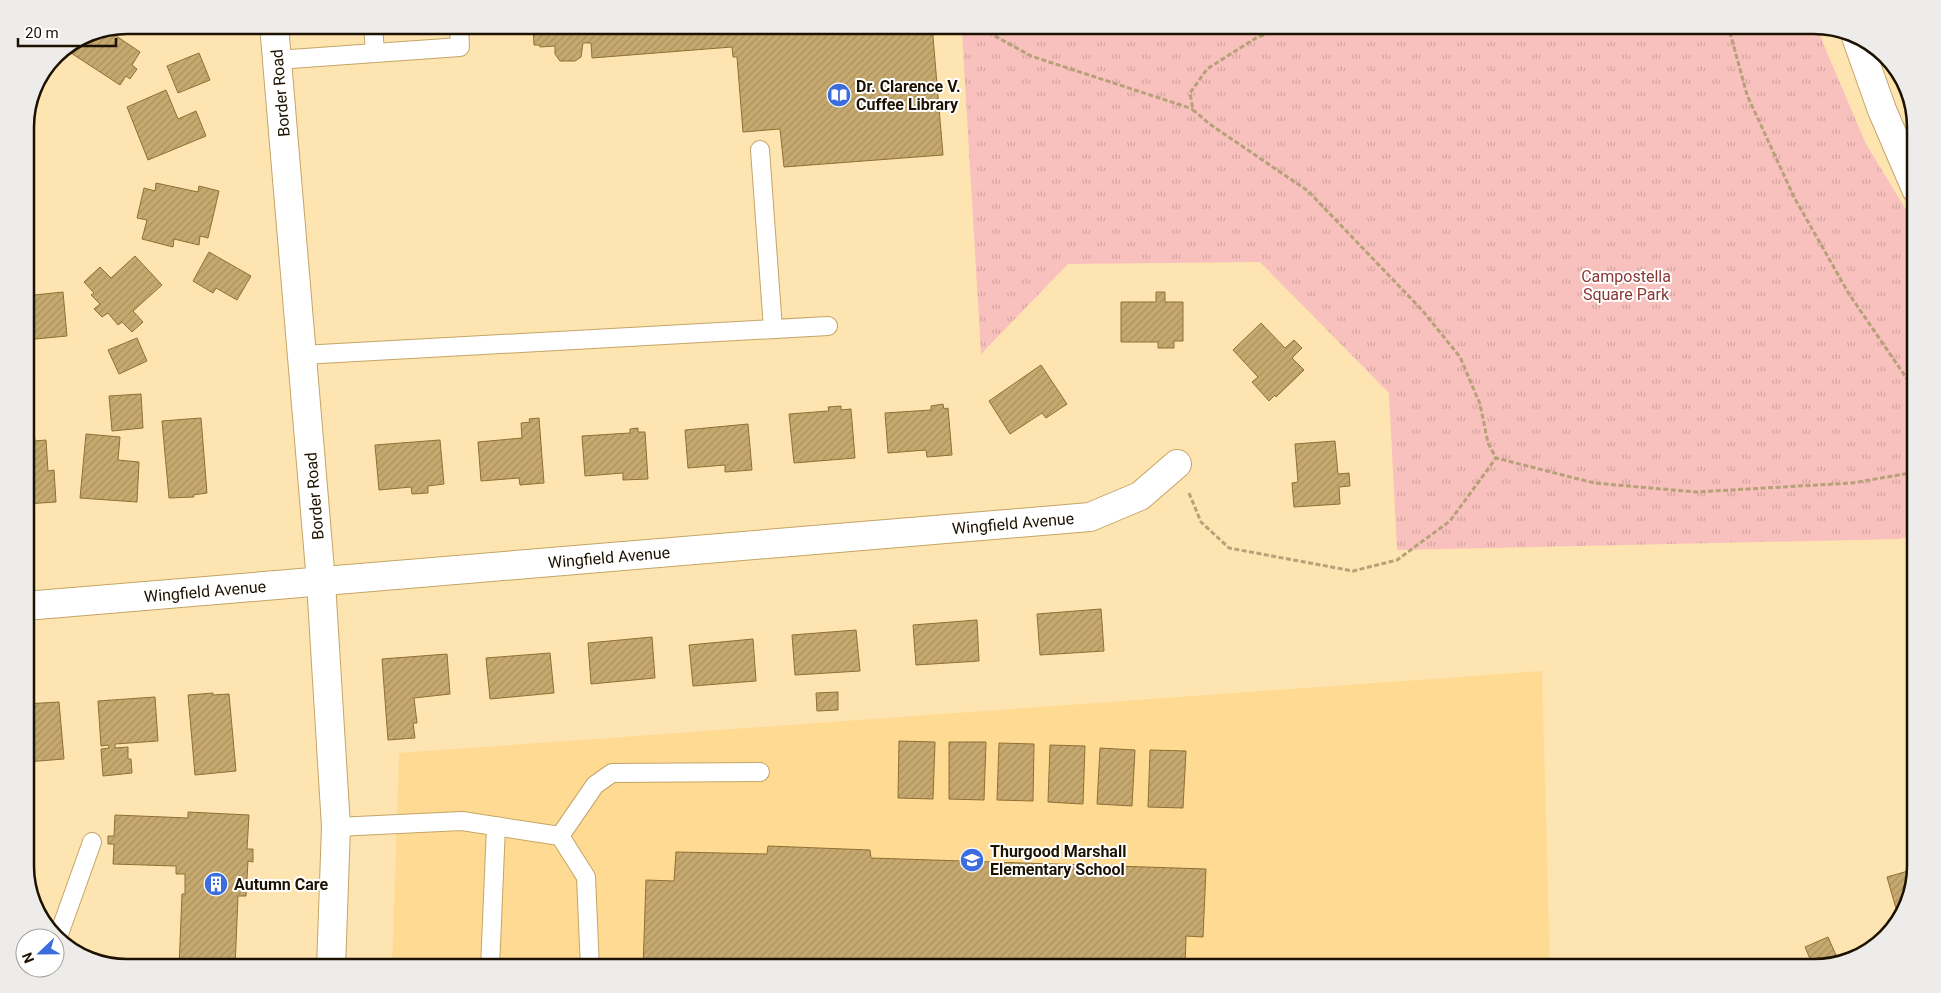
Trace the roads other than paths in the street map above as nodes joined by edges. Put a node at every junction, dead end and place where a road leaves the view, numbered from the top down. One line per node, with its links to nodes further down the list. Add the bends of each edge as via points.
1 (275, 34): 6 (street, Border Road)
2 (374, 34): 5 (lane)
3 (459, 34): 5 (lane, via 460,47)
4 (1859, 45): 8 (street)
5 (375, 53): 6 (lane)
6 (277, 60): 11 (street, Border Road)
7 (760, 150): 10 (lane)
8 (1907, 168)
9 (828, 326): 10 (lane)
10 (773, 329): 11 (lane)
11 (302, 355): 13 (street, Border Road)
12 (1177, 464): 13 (street, Wingfield Avenue, via 1140,496 1090,517)
13 (321, 582): 14 (street, Wingfield Avenue); 17 (street, Border Road)
14 (34, 605)
15 (760, 772): 18 (lane, via 612,773 595,785)
16 (496, 826): 17 (lane, via 462,821); 18 (lane); 22 (lane)
17 (336, 827): 21 (street, Border Road)
18 (560, 836): 23 (lane, via 586,877)
19 (92, 842): 20 (lane)
20 (61, 928)
21 (331, 959)
22 (490, 959)
23 (590, 959)

